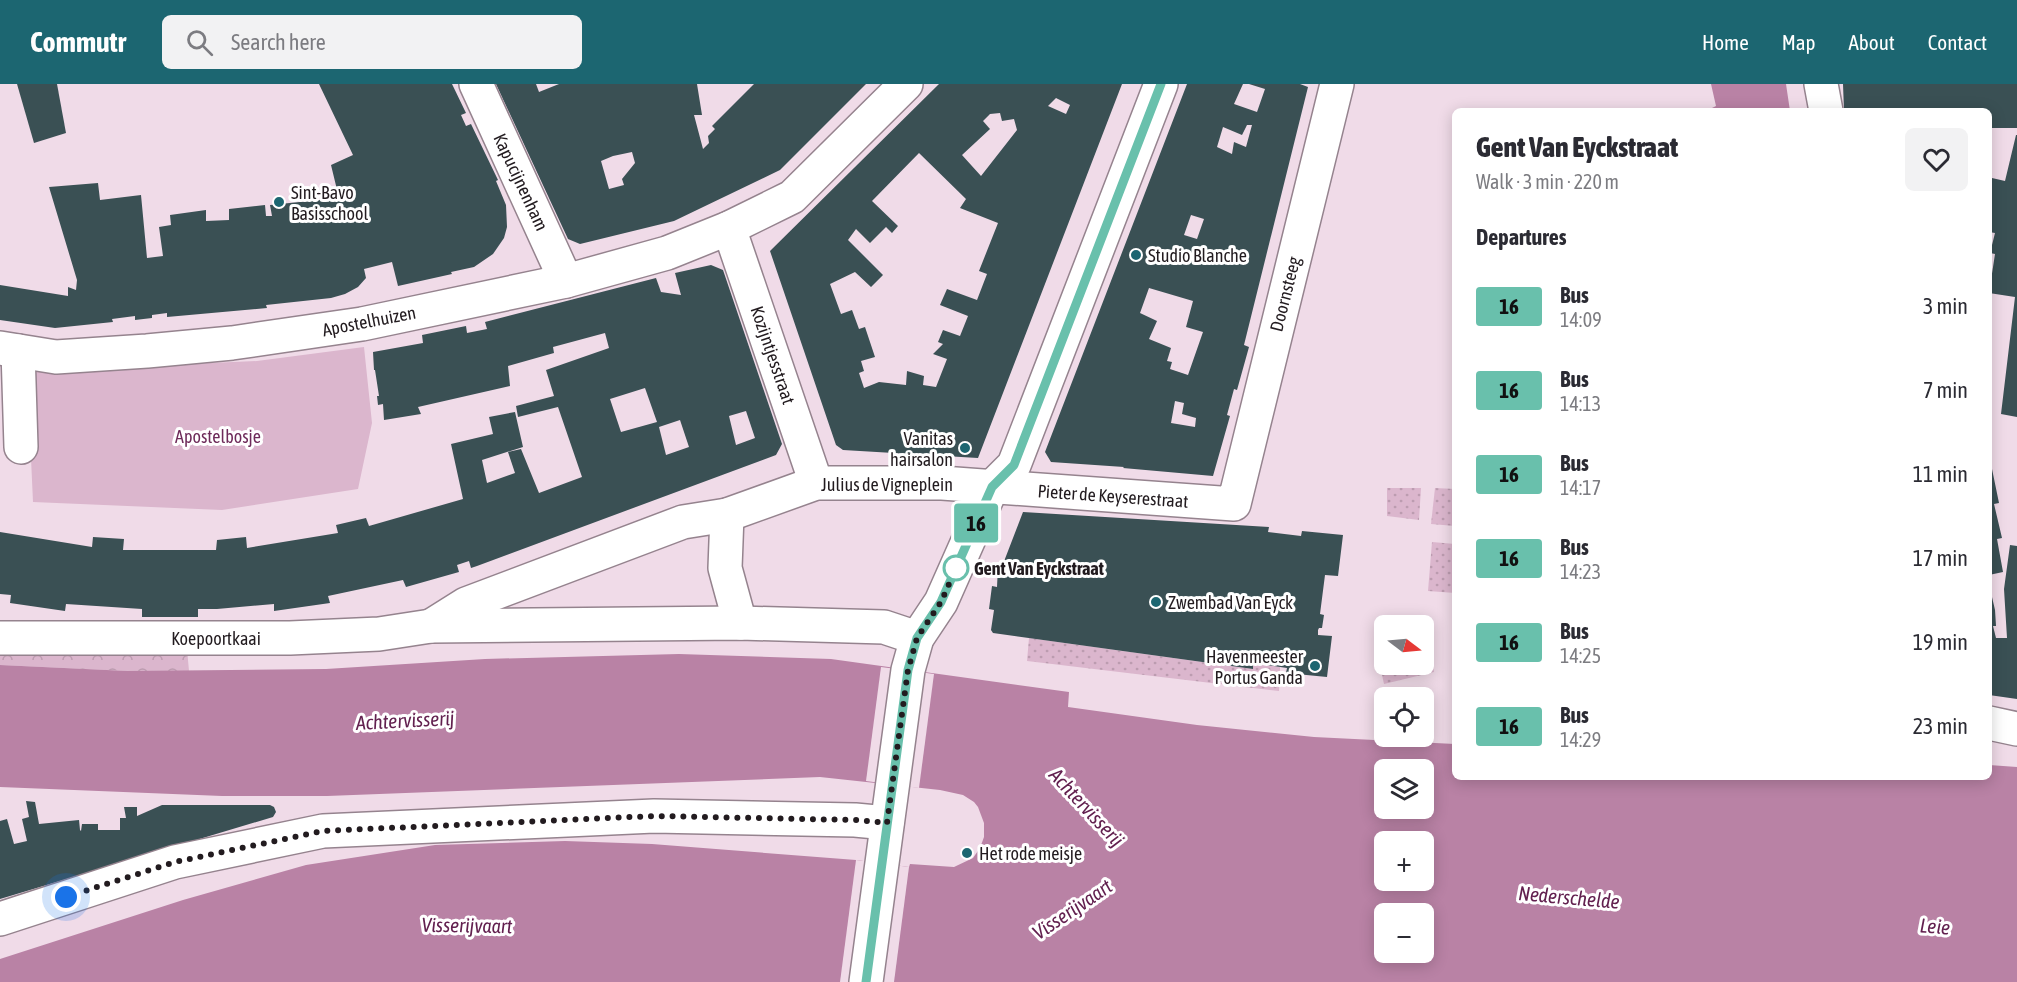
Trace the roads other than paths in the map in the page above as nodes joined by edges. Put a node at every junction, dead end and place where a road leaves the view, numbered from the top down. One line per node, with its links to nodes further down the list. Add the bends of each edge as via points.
1 (476, 84): 8 (street, Kapucijnenham)
2 (906, 84): 7 (street, Apostelhuizen, via 792,197)
3 (1161, 84): 12 (street, via 1014,465)
4 (1337, 84): 13 (street, Doornsteeg)
5 (1821, 84): 6 (street)
6 (1825, 108)
7 (729, 228): 8 (street, Apostelhuizen, via 667,253); 11 (street, Kozijntjesstraat)
8 (566, 281): 9 (street, Apostelhuizen, via 362,324 232,343 56,357)
9 (9, 349): 10 (street)
10 (21, 447)
11 (816, 483): 12 (street, Julius de Vigneplein); 14 (street, Julius de Vigneplein)
12 (992, 487): 13 (street, Pieter de Keyserestraat); 18 (street, via 941,602)
13 (1234, 504)
14 (727, 515): 15 (street, via 725,568); 16 (street, Koepoortkaai, via 683,522 466,604)
15 (740, 623): 16 (street, Koepoortkaai); 18 (street, via 884,627)
16 (431, 626): 17 (street, Koepoortkaai, via 345,635)
17 (0, 638)
18 (917, 638): 21 (street, via 908,670)
19 (1992, 724): 20 (street)
20 (2017, 729)
21 (887, 823): 22 (street, via 654,816 323,831 175,862); 23 (street)
22 (0, 919)
23 (866, 982)

